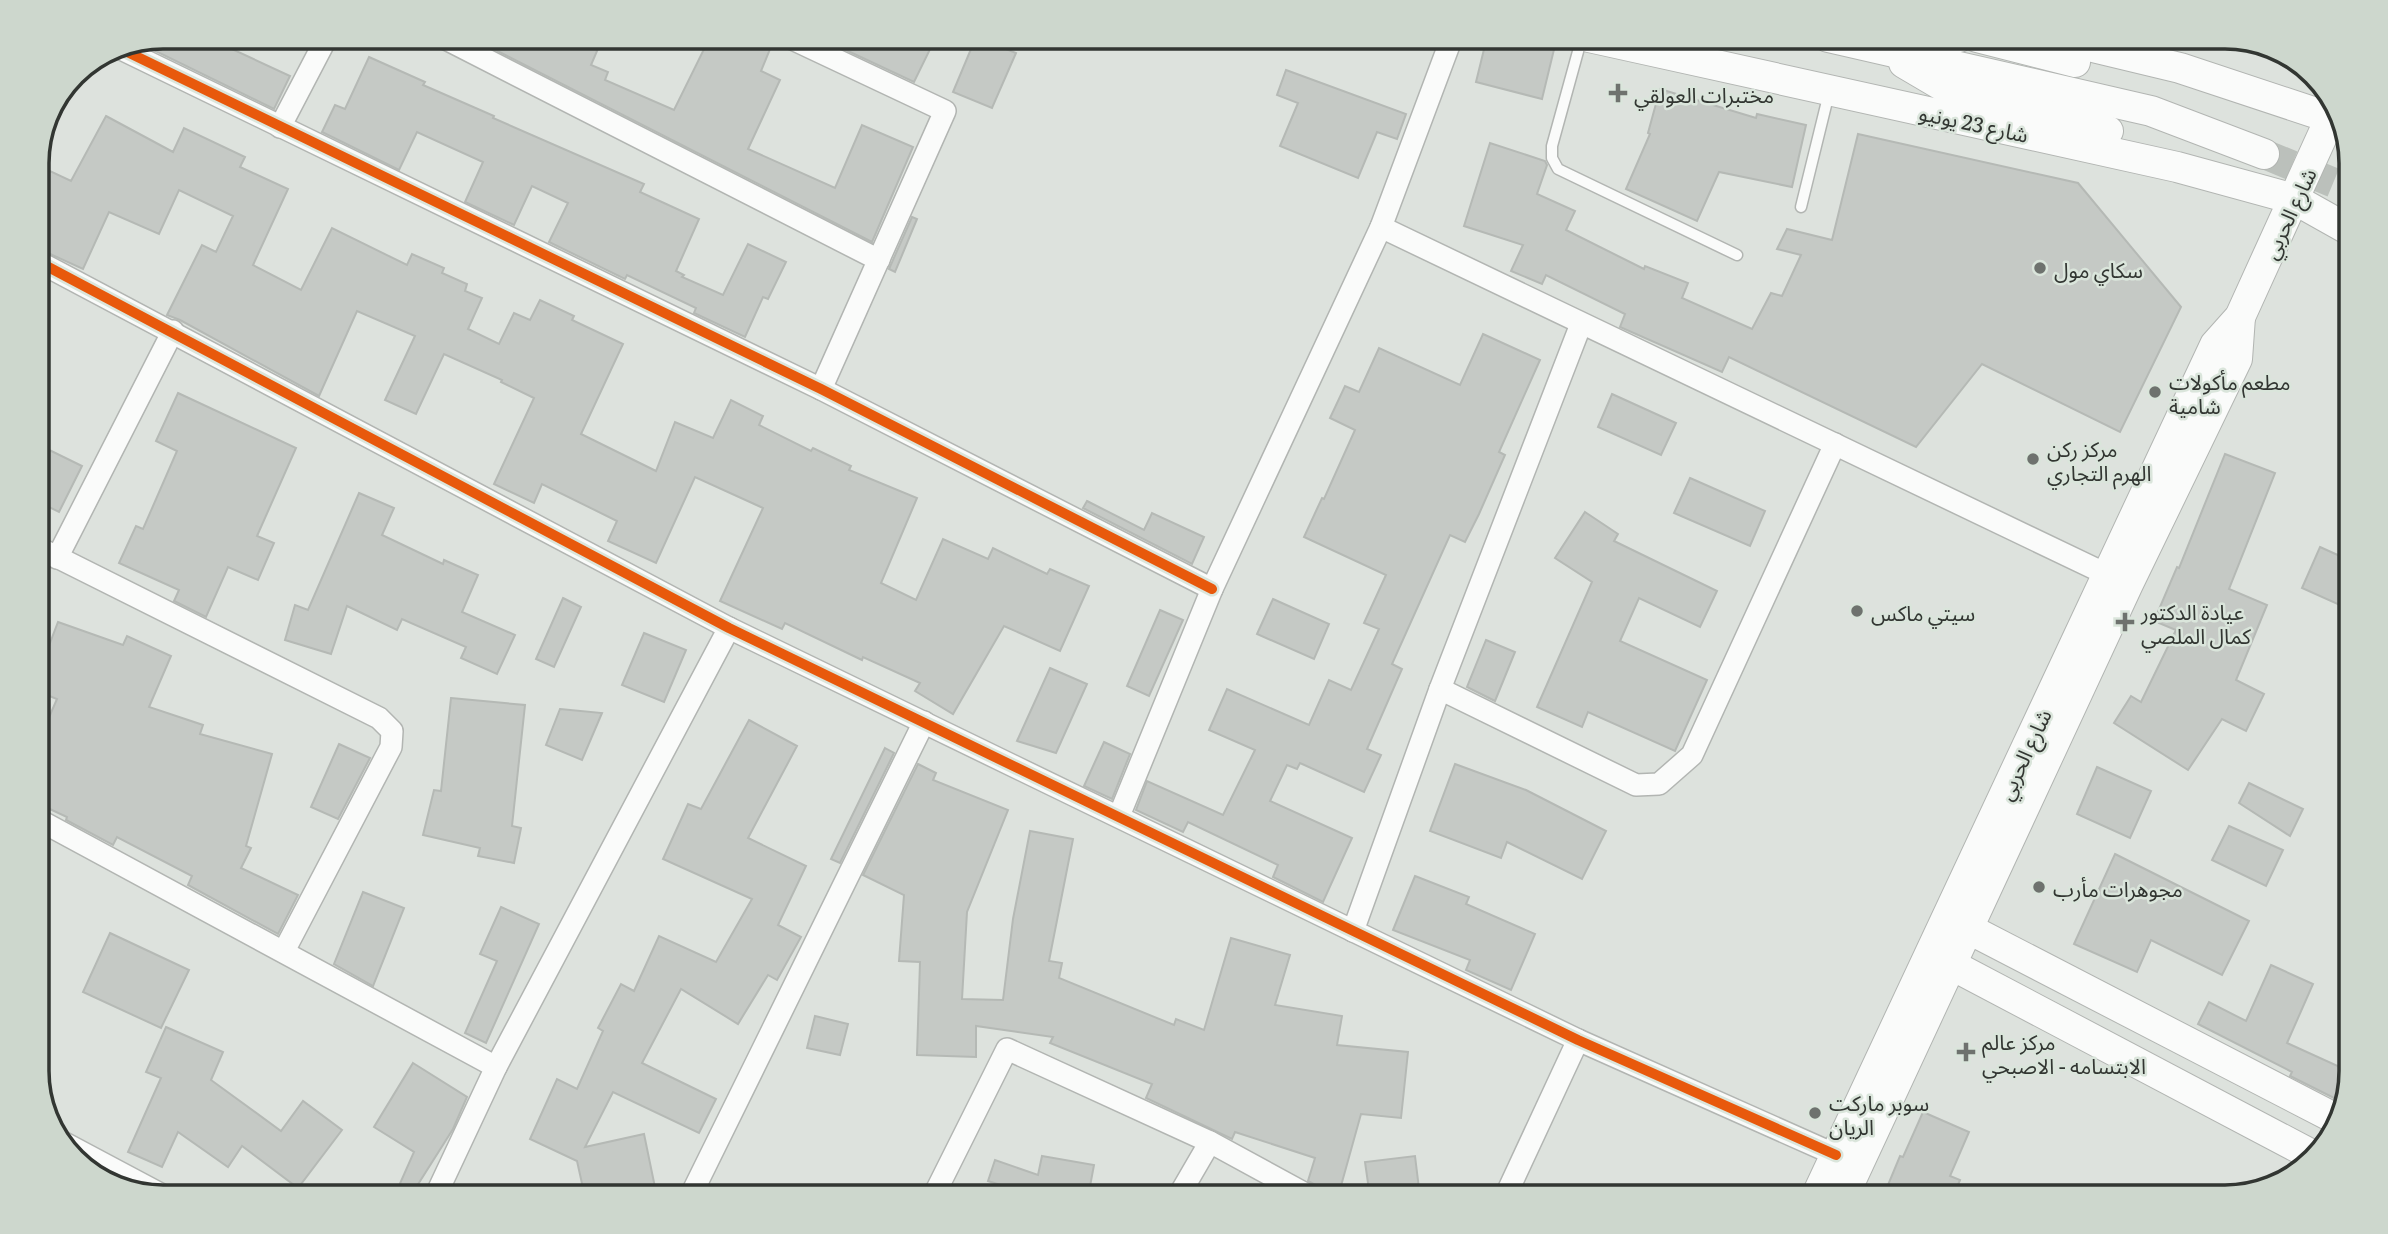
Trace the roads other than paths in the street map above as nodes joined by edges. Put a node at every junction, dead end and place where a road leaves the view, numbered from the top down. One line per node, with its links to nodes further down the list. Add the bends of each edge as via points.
1 (321, 49): 16 (street)
2 (466, 49): 24 (street)
3 (813, 49): 24 (street, via 945,111)
4 (1447, 49): 22 (street)
5 (1579, 49): 23 (lane, via 1552,146 1558,169)
6 (1644, 49): 13 (street, شارع 23 يونيو)
7 (1880, 49): 18 (street, via 1955,93 2131,139)
8 (1886, 49): 17 (street, via 2151,111)
9 (2023, 49): 12 (street, via 2135,76)
10 (2101, 49): 12 (street)
11 (131, 54): 16 (street)
12 (2180, 68): 14 (street)
13 (1830, 90): 18 (street, شارع 23 يونيو); 20 (lane)
14 (2328, 114)
15 (2332, 123): 19 (street, شارع الحربي)
16 (280, 127): 29 (street)
17 (2264, 154)
18 (2156, 162): 19 (street, شارع 23 يونيو)
19 (2294, 199): 21 (street, شارع 23 يونيو); 26 (street, شارع الحربي)
20 (1801, 207)
21 (2339, 224)
22 (1381, 226): 27 (street); 34 (street)
23 (1737, 255)
24 (879, 260): 29 (street)
25 (49, 267): 28 (street)
26 (2240, 317): 33 (street, شارع الحربي, via 2215,345); 40 (street, شارع الحربي, via 2237,359)
27 (1581, 324): 30 (street); 36 (street)
28 (173, 331): 32 (street); 35 (street)
29 (821, 388): 34 (street)
30 (1835, 444): 33 (street); 36 (street, via 1692,755 1659,784 1636,785)
31 (49, 554): 32 (street)
32 (57, 558): 42 (street, via 379,718 392,732 391,747)
33 (2106, 575): 50 (street, شارع الحربي)
34 (1212, 589): 38 (street)
35 (729, 628): 37 (street); 45 (street)
36 (1440, 689): 41 (street)
37 (924, 722): 38 (street); 53 (street)
38 (1119, 816): 41 (street)
39 (49, 826): 42 (street)
40 (1967, 928): 43 (street, شارع الحربي); 46 (street)
41 (1353, 931): 44 (street)
42 (284, 951): 45 (street)
43 (1950, 964): 48 (street); 59 (street, شارع الحربي)
44 (1578, 1040): 50 (street); 57 (street)
45 (496, 1067): 52 (street)
46 (2329, 1116)
47 (1210, 1142): 54 (street, via 1007,1049); 55 (street); 56 (street)
48 (2306, 1152)
49 (86, 1155): 51 (street)
50 (1836, 1155): 58 (street, شارع الحربي)
51 (133, 1181)
52 (441, 1185)
53 (696, 1185)
54 (939, 1185)
55 (1185, 1185)
56 (1289, 1185)
57 (1511, 1185)
58 (1822, 1185)
59 (1849, 1185)

